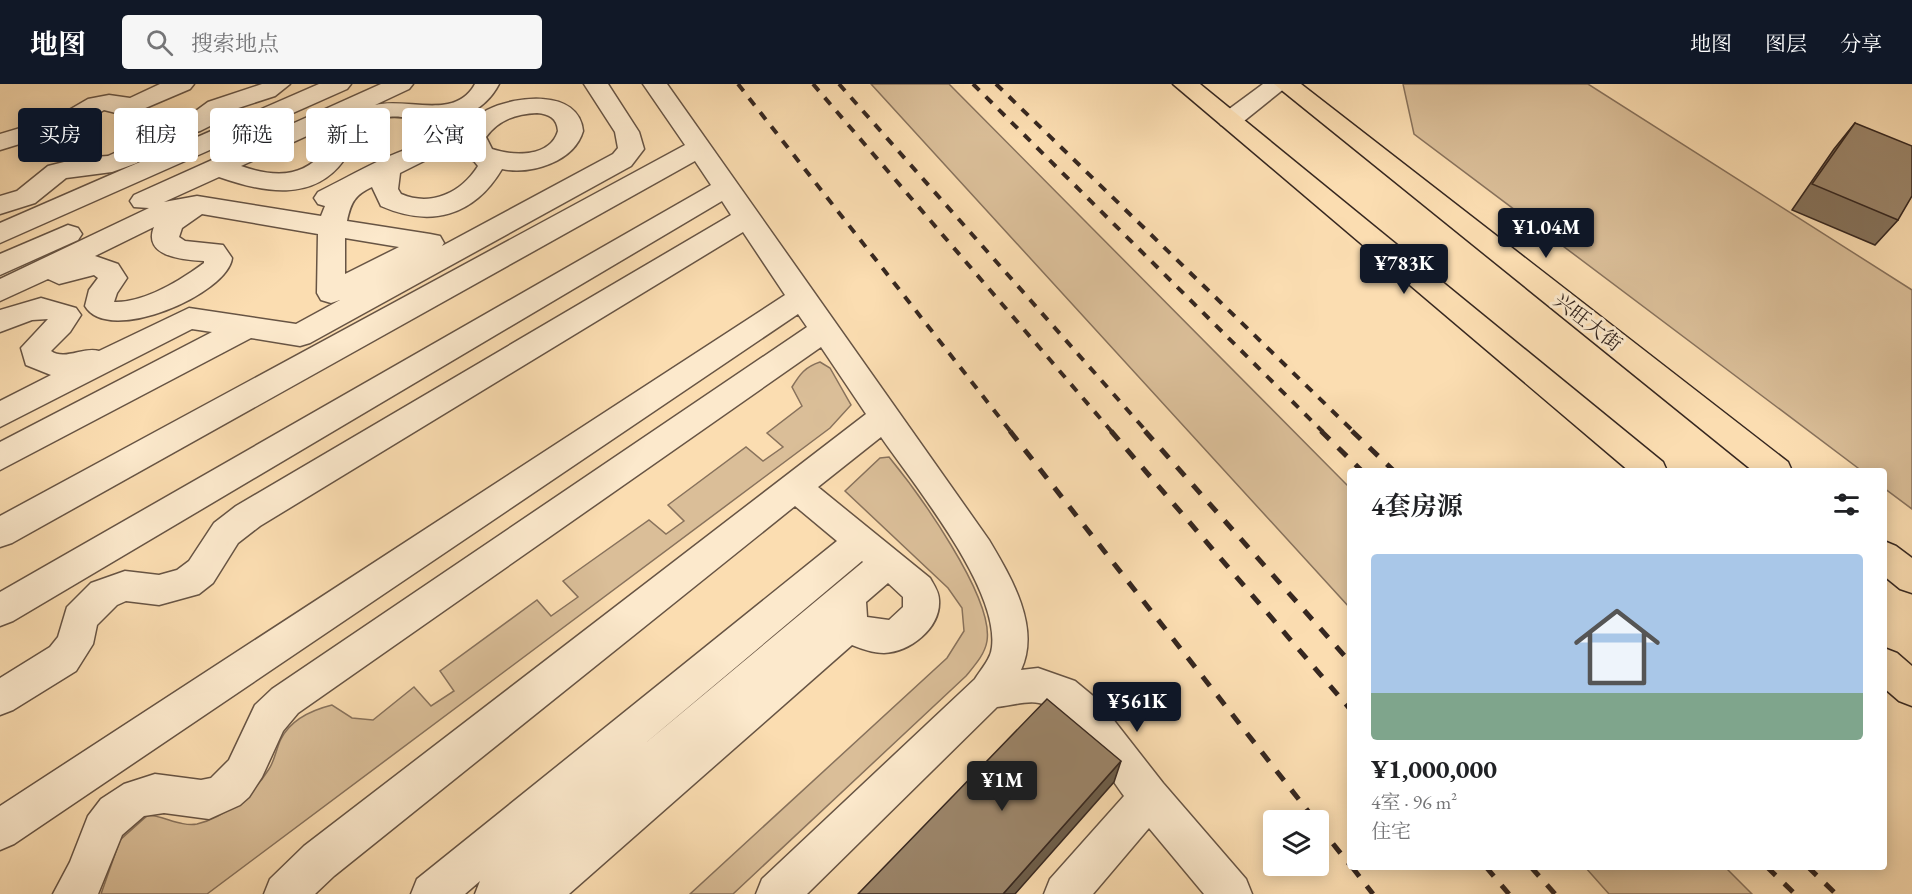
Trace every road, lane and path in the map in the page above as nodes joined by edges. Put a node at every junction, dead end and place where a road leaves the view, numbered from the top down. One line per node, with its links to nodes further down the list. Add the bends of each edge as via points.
1 (182, 84): 13 (street, via 136,105 97,104 75,118)
2 (278, 84): 23 (street, via 217,107 191,126 147,138 128,157 112,164 57,172 26,197)
3 (339, 84): 27 (street)
4 (401, 84): 19 (street)
5 (487, 84): 19 (street, via 473,104 451,111 426,113 388,108 369,114 355,125 326,168 302,180 279,184)
6 (596, 84): 16 (street, via 627,132)
7 (655, 84): 15 (street)
8 (1185, 84): 11 (main road)
9 (1278, 84): 11 (street)
10 (1286, 84): 40 (main road, 兴旺大街)
11 (1230, 120): 39 (main road)
12 (486, 123): 14 (street, via 495,115 526,106 544,107 564,116 570,125)
13 (0, 142)
14 (566, 142): 16 (street); 17 (street, via 553,153 532,161 501,162)
15 (699, 148): 21 (street); 42 (street)
16 (631, 149): 33 (street, via 622,160 300,335)
17 (486, 158): 20 (street, via 491,166 475,189 439,207 417,210 390,200 385,189)
18 (402, 162): 20 (street)
19 (217, 167): 28 (street)
20 (388, 169): 22 (street)
21 (722, 182): 26 (street); 46 (street); 48 (street)
22 (347, 188): 25 (street); 25 (street, via 337,201 333,226)
23 (0, 205)
24 (198, 205): 25 (street); 29 (street, via 170,209); 29 (street, via 166,226 163,235 166,242 179,250 213,252 218,258 217,267 207,276 155,301 114,313 99,306 103,290 112,278 100,265)
25 (278, 218)
26 (746, 218): 31 (street); 52 (street, via 248,516 226,533 201,572 187,583 159,590 125,586 104,594 80,618 75,644 63,659)
27 (0, 234)
28 (0, 265)
29 (36, 274): 30 (street)
30 (0, 291)
31 (797, 292): 34 (street); 54 (street); 55 (street)
32 (0, 322): 35 (street, via 46,307 66,315 36,348 37,357 45,364 72,364)
33 (248, 327): 35 (street, via 189,318); 38 (street)
34 (824, 330): 37 (street); 57 (street, via 285,701 270,717 246,772 230,787 213,798 199,801 167,792 147,794 128,802 102,830 84,882)
35 (119, 354): 36 (street)
36 (0, 415)
37 (884, 417): 41 (street); 51 (street, via 993,578 1004,607 1010,654)
38 (0, 457)
39 (1647, 468)
40 (1772, 468)
41 (796, 488): 43 (street); 56 (street)
42 (0, 533)
43 (874, 552): 47 (street); 47 (street, via 919,589 920,613 897,635 862,634); 60 (street)
44 (1887, 558): 45 (main road)
45 (1912, 578)
46 (0, 590)
47 (851, 608): 61 (street); 62 (street)
48 (0, 610)
49 (1887, 668): 50 (main road)
50 (1912, 689)
51 (988, 691): 53 (street, via 1038,685 1062,693 1085,713); 63 (street)
52 (0, 698)
53 (1149, 797): 64 (street); 65 (street)
54 (0, 806)
55 (0, 830)
56 (319, 861): 58 (street); 59 (street)
57 (74, 894)
58 (275, 894)
59 (285, 894)
60 (432, 894)
61 (496, 894)
62 (537, 894)
63 (777, 894)
64 (1065, 894)
65 (1231, 894)

